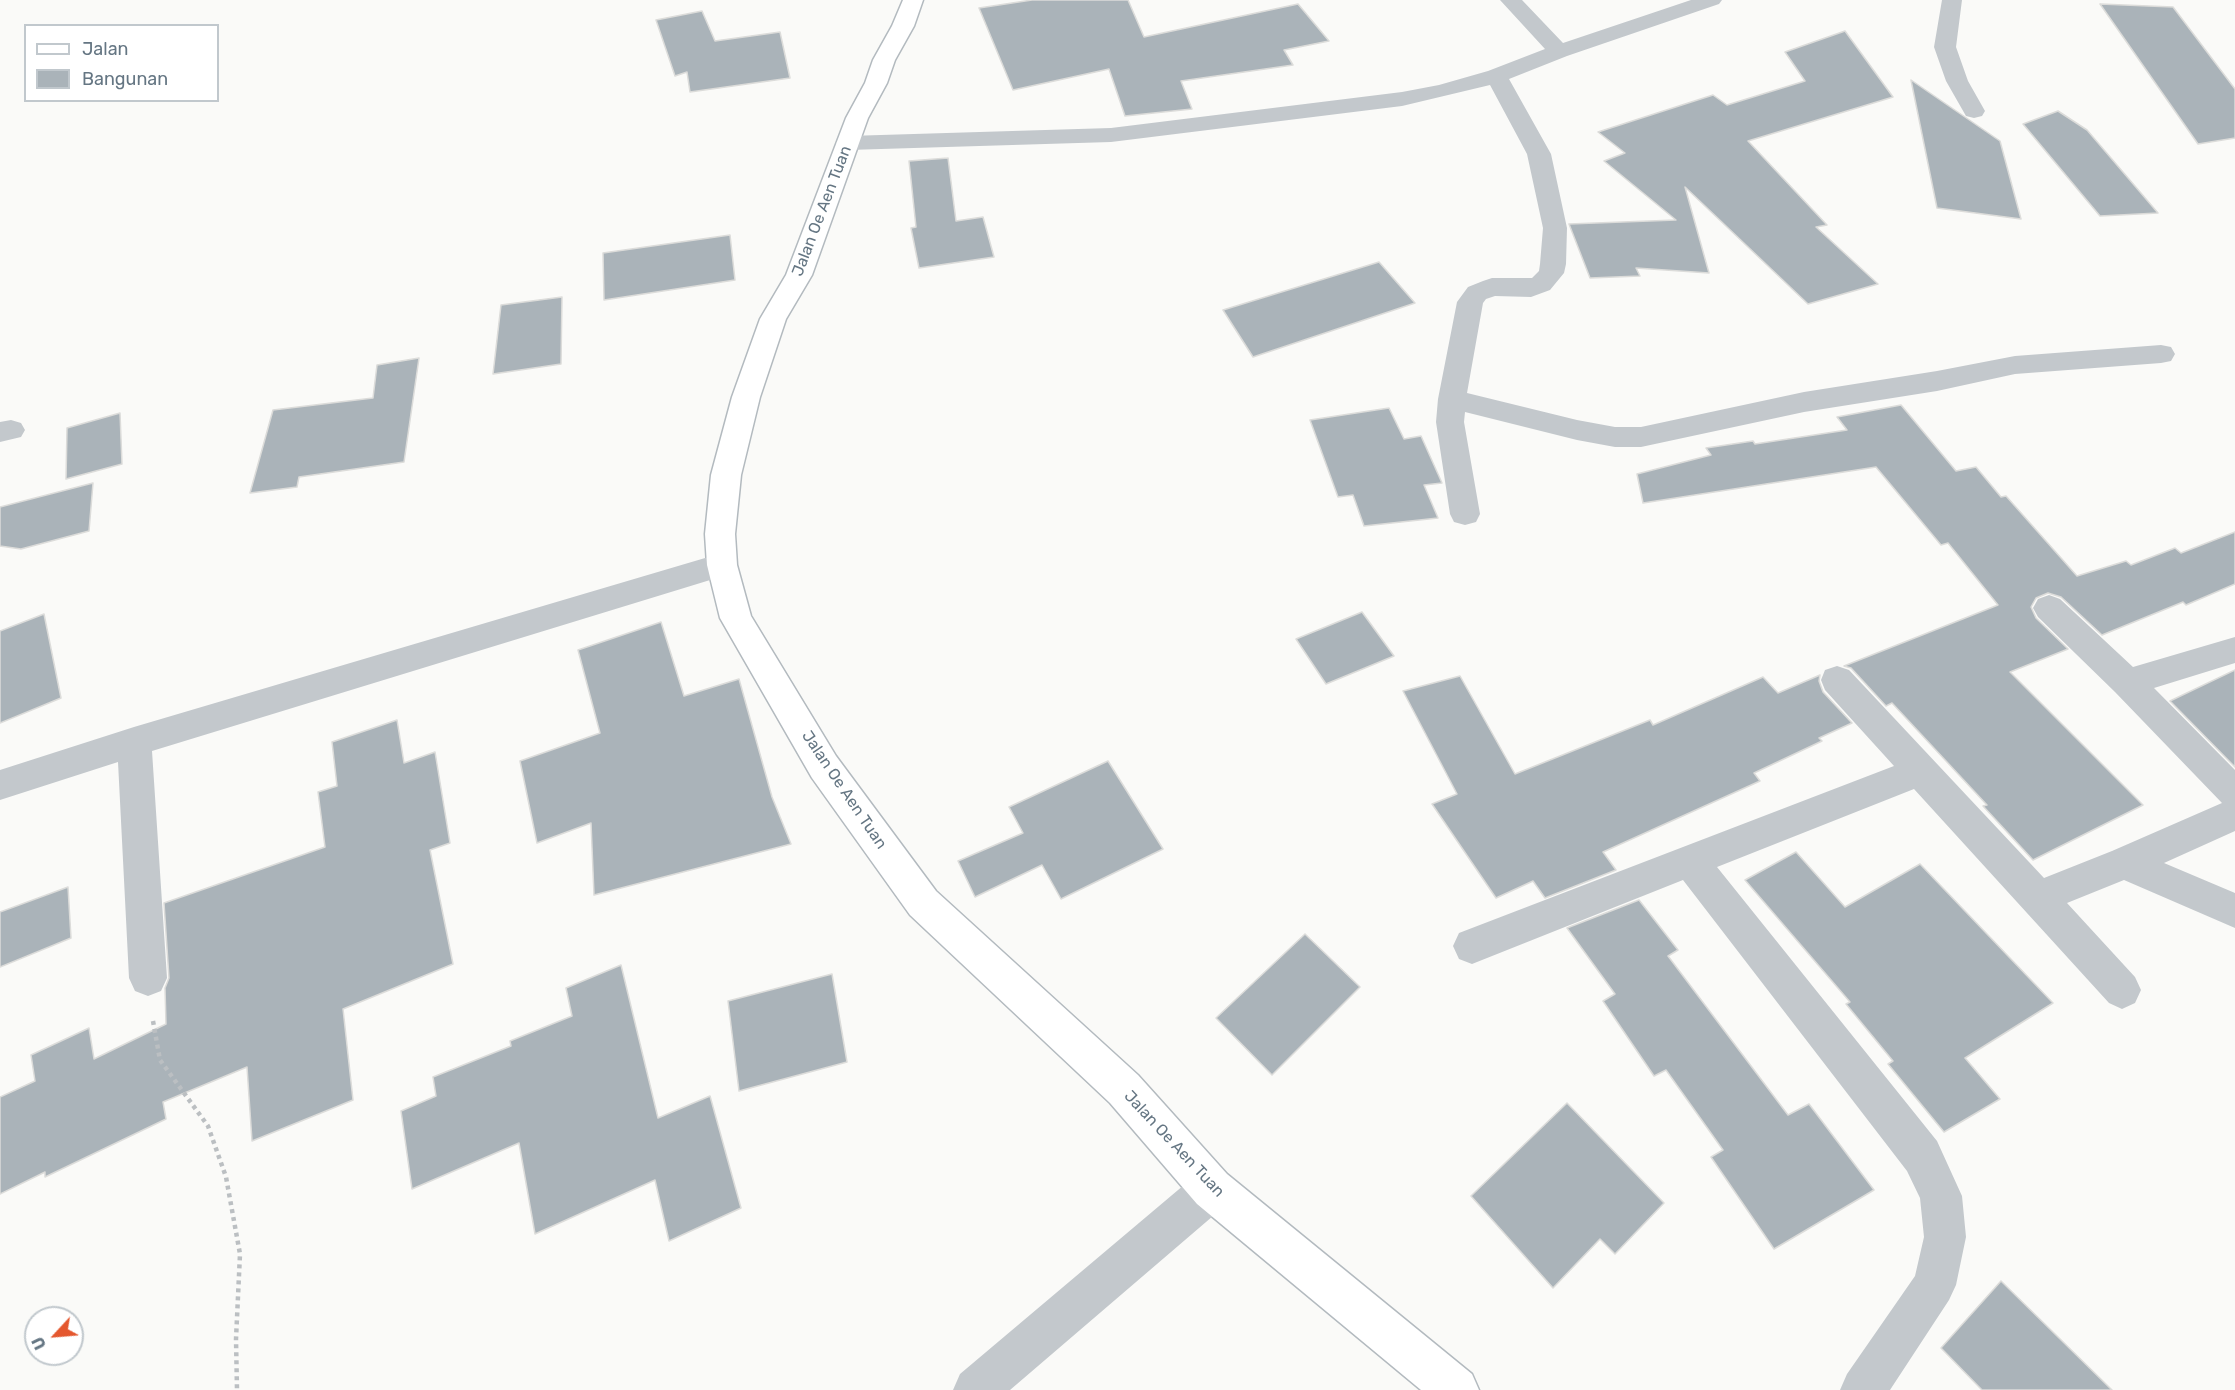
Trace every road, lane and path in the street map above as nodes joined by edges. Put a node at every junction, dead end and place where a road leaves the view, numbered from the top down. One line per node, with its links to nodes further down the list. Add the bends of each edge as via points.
1 (913, 0): 8 (street, Jalan Oe Aen Tuan, via 856,118)
2 (1510, 0): 5 (street)
3 (1712, 0): 5 (street)
4 (1952, 0): 7 (street, via 1945,47 1957,81)
5 (1559, 51): 6 (street)
6 (1496, 76): 8 (street, via 1402,99 1111,135); 10 (street, via 1539,154 1555,228 1553,264 1541,284 1531,288 1492,287 1477,293 1470,302)
7 (1974, 111)
8 (848, 143): 12 (street, Jalan Oe Aen Tuan, via 799,275 773,319 746,397 726,475 720,534)
9 (2161, 354): 10 (street, via 2015,365 1814,400 1641,437 1577,430)
10 (1452, 399): 11 (street, via 1450,422)
11 (1465, 514)
12 (722, 565): 17 (street); 29 (street, Jalan Oe Aen Tuan, via 736,618 824,767 923,903 1124,1089)
13 (2049, 608): 16 (street)
14 (2235, 650): 16 (street)
15 (1837, 680): 18 (street)
16 (2127, 682): 20 (street)
17 (134, 742): 19 (street); 27 (street)
18 (1920, 771): 22 (street); 24 (street)
19 (0, 785)
20 (2235, 793)
21 (2235, 814): 23 (street)
22 (1690, 861): 26 (street); 33 (street, via 1922,1156 1941,1196 1946,1237 1934,1285)
23 (2125, 863): 24 (street); 25 (street)
24 (2038, 897): 28 (street)
25 (2235, 911)
26 (1472, 946)
27 (148, 978): 30 (path, via 160,1060 208,1126 226,1177 240,1254)
28 (2122, 990)
29 (1212, 1189): 31 (street); 32 (street, Jalan Oe Aen Tuan)
30 (237, 1390)
31 (976, 1390)
32 (1456, 1390)
33 (1863, 1390)

